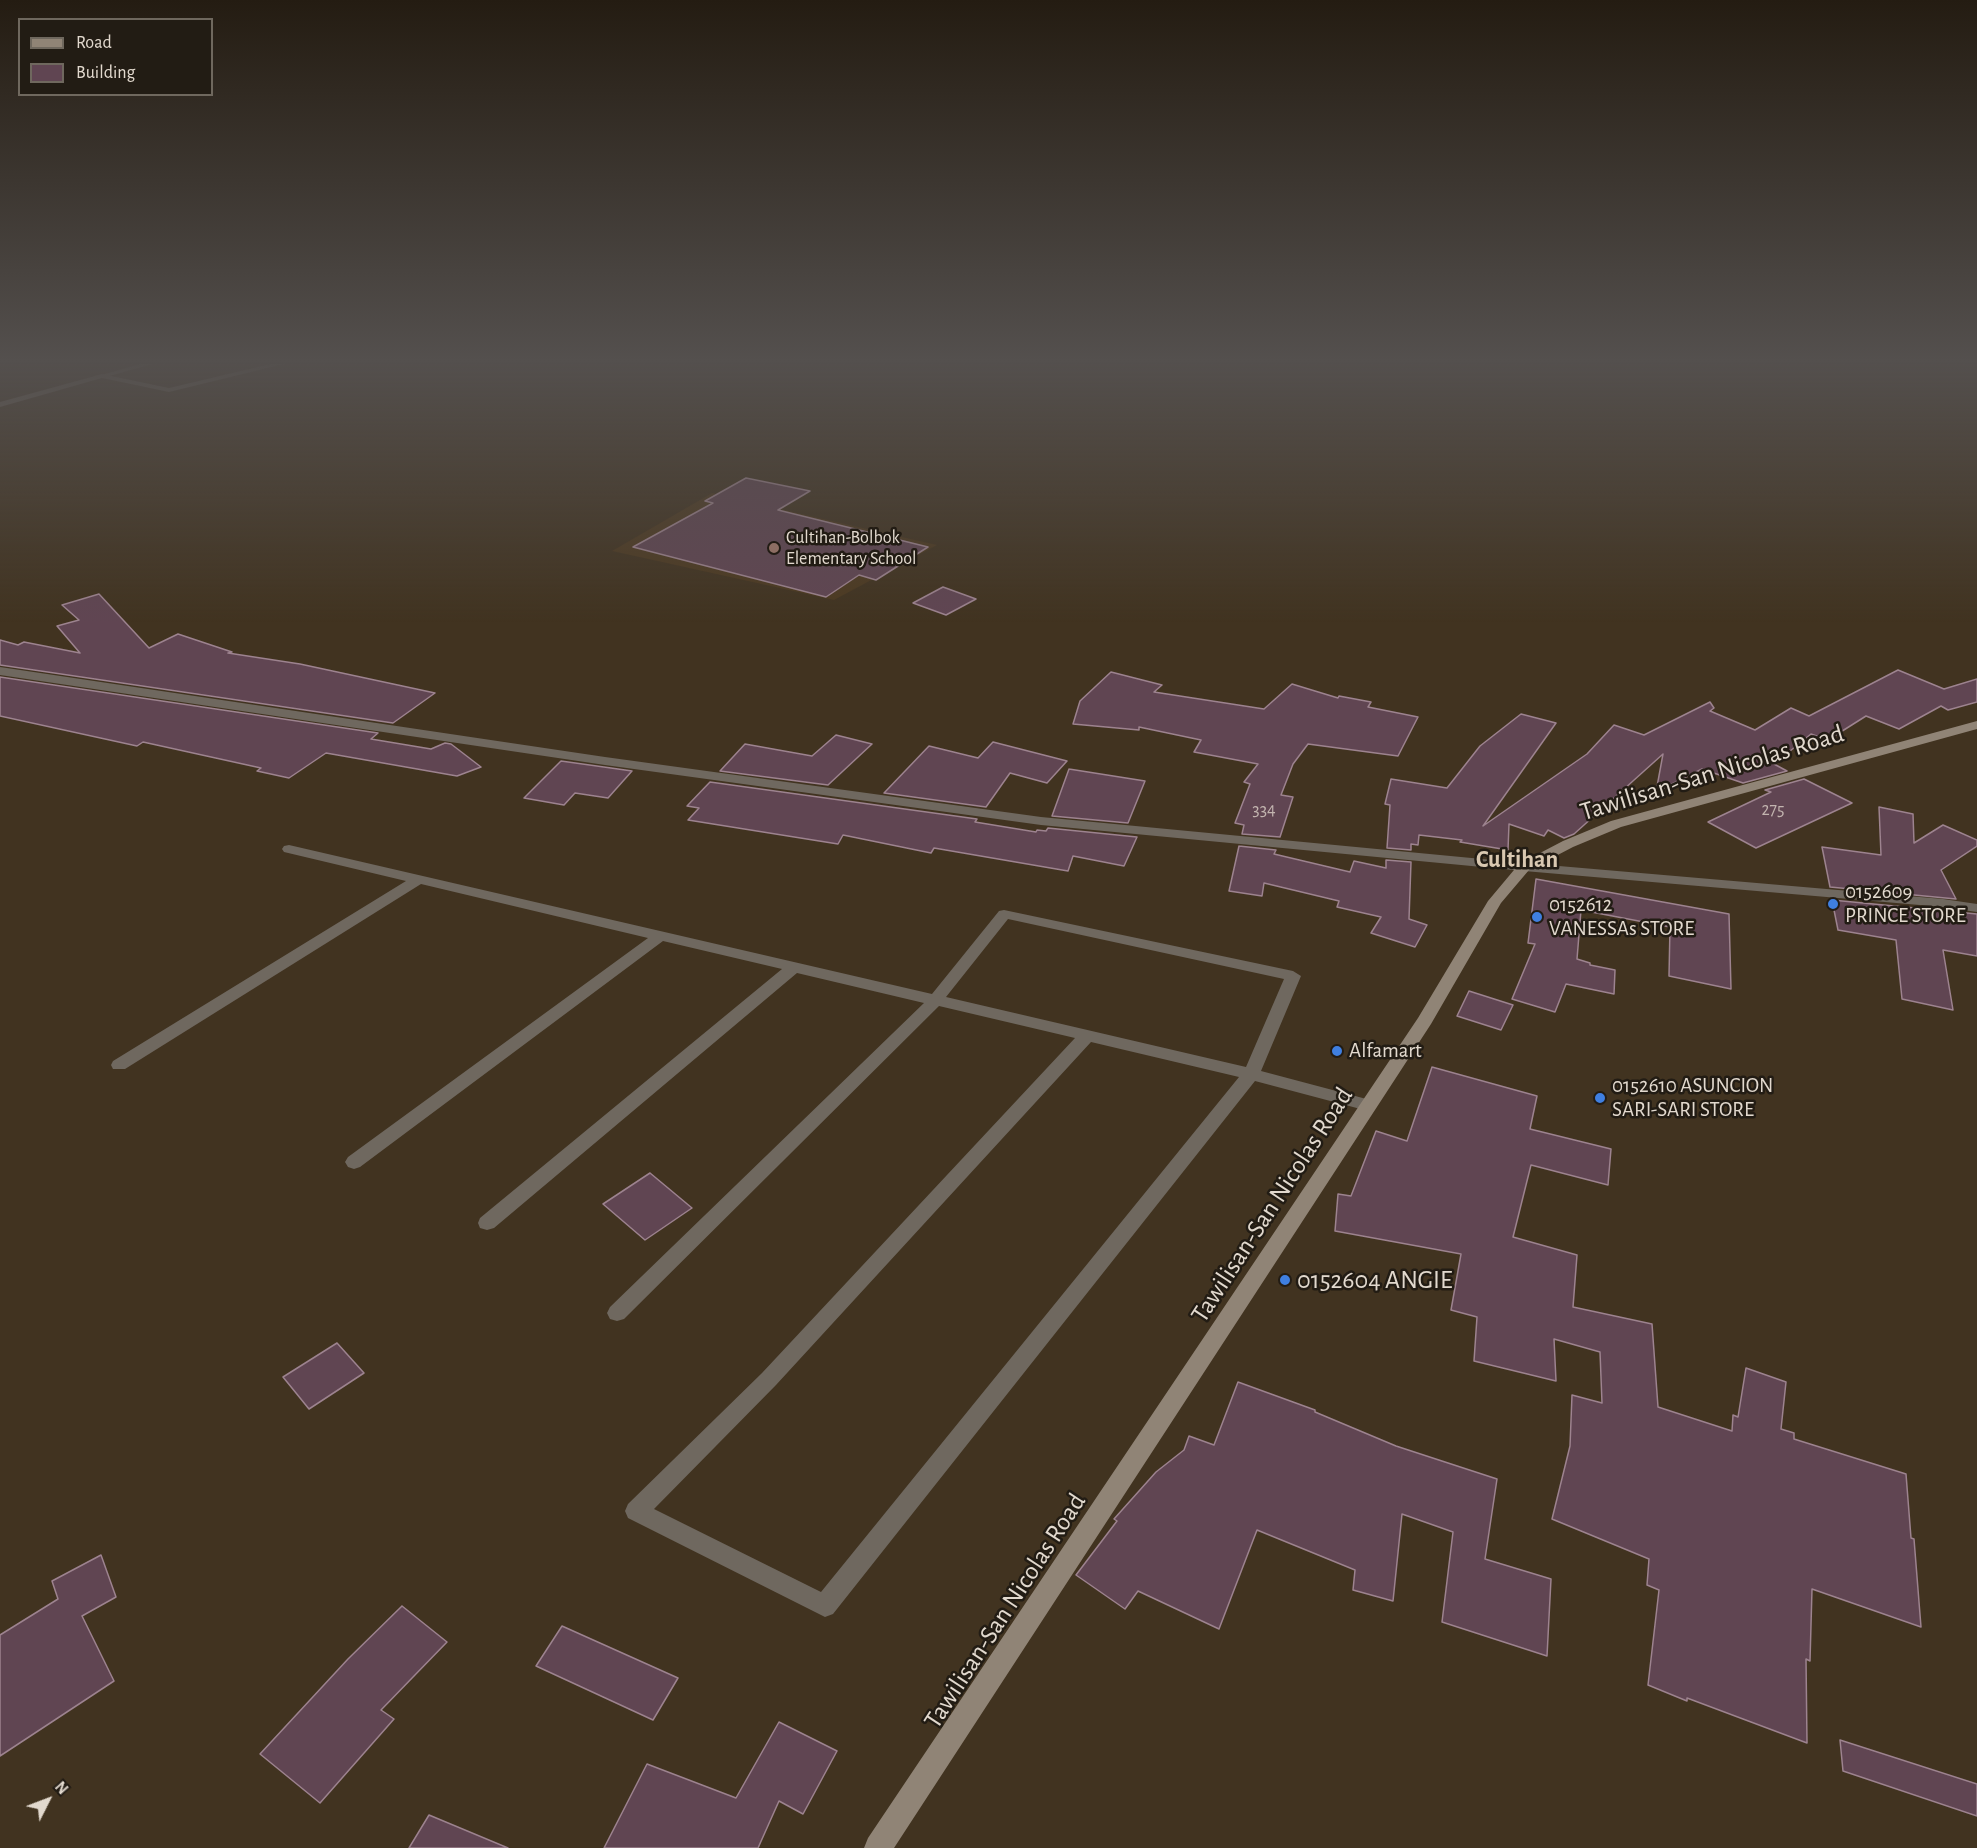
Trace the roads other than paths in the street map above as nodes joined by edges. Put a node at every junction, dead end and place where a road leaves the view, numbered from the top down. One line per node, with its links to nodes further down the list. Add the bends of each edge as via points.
1 (0, 671): 4 (street, via 1041,821)
2 (1977, 725): 4 (main road, Tawilisan-San Nicolas Road, via 1616,824)
3 (289, 849): 5 (street)
4 (1524, 867): 6 (street); 13 (main road, Tawilisan-San Nicolas Road, via 1495,901 1425,1020)
5 (419, 879): 7 (street); 11 (street)
6 (1977, 908)
7 (660, 936): 8 (street); 14 (street)
8 (795, 967): 9 (street); 15 (street)
9 (936, 1000): 10 (street); 12 (street, via 1004,914 1293,976); 16 (street)
10 (1087, 1036): 12 (street); 12 (street, via 769,1379 636,1511 825,1606)
11 (119, 1065)
12 (1251, 1074): 13 (street)
13 (1368, 1105): 17 (main road, Tawilisan-San Nicolas Road)
14 (354, 1162)
15 (487, 1224)
16 (617, 1313)
17 (878, 1848)

